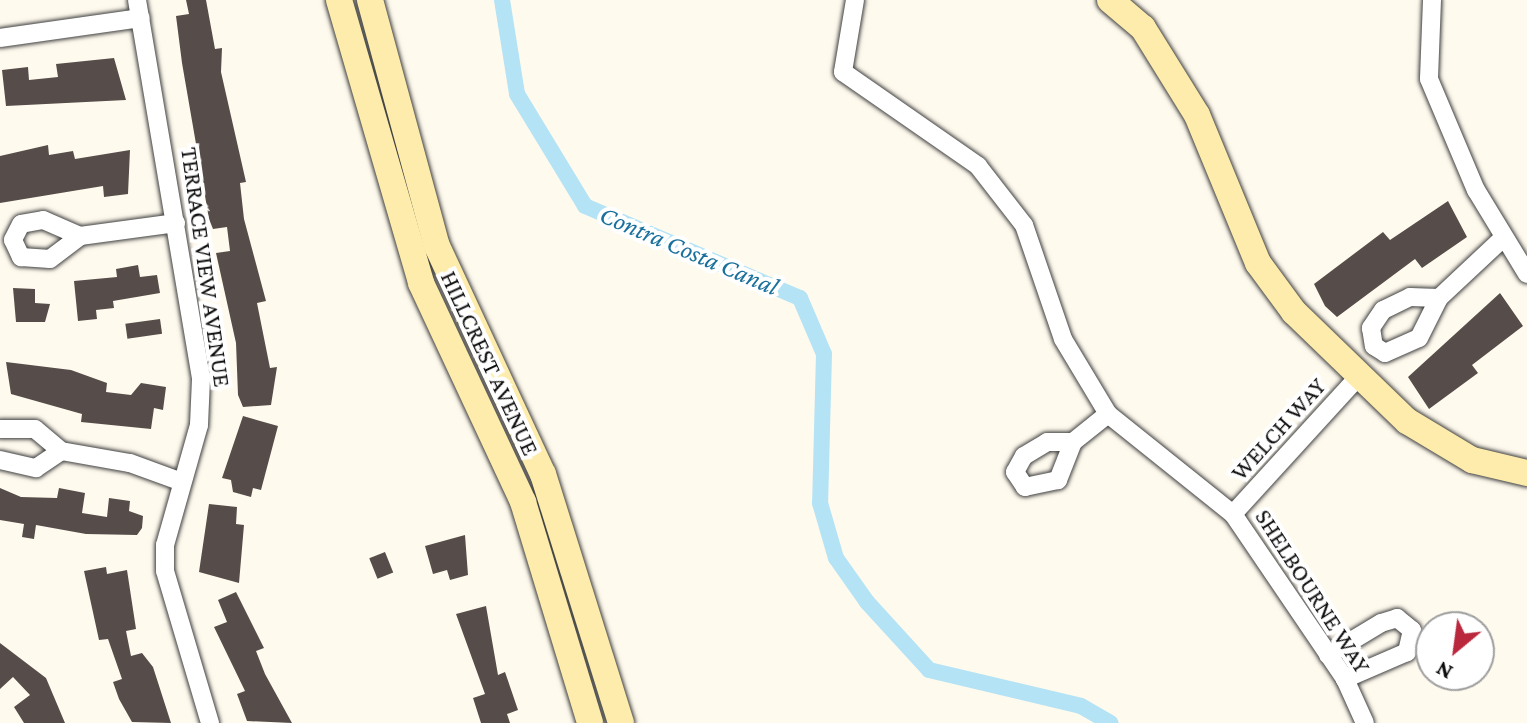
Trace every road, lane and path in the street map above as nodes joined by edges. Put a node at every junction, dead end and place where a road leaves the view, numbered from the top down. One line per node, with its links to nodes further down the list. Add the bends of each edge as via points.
1 (339, 0): 23 (main road, HILLCREST AVENUE, via 417,271 523,502)
2 (370, 0): 28 (main road, HILLCREST AVENUE, via 437,246 543,474)
3 (855, 0): 14 (street, SHELBOURNE WAY, via 843,72 978,166 1024,225 1063,339)
4 (1110, 0): 13 (main road, via 1143,28 1197,115 1258,263)
5 (1432, 0): 10 (street, via 1429,79)
6 (139, 9): 7 (street); 8 (street, TERRACE VIEW AVENUE)
7 (0, 38)
8 (176, 223): 9 (street); 20 (street, TERRACE VIEW AVENUE, via 201,381)
9 (80, 236)
10 (1501, 240): 11 (street); 12 (street)
11 (1527, 274)
12 (1439, 298)
13 (1358, 377): 19 (main road, via 1407,421 1472,460); 21 (street, WELCH WAY)
14 (1108, 414): 16 (street); 21 (street, SHELBOURNE WAY)
15 (0, 429): 17 (street, via 35,429)
16 (1073, 442)
17 (61, 451): 18 (street, via 36,468); 20 (street, via 130,463)
18 (0, 460)
19 (1527, 473)
20 (182, 482): 25 (street, TERRACE VIEW AVENUE, via 165,571)
21 (1233, 514): 22 (street, SHELBOURNE WAY)
22 (1328, 655): 24 (street, SHELBOURNE WAY); 24 (street, via 1397,618 1412,630 1407,652)
23 (576, 675): 26 (main road, HILLCREST AVENUE); 27 (main road)
24 (1345, 679): 29 (street, SHELBOURNE WAY)
25 (210, 723)
26 (590, 723)
27 (601, 723)
28 (621, 723)
29 (1365, 723)

